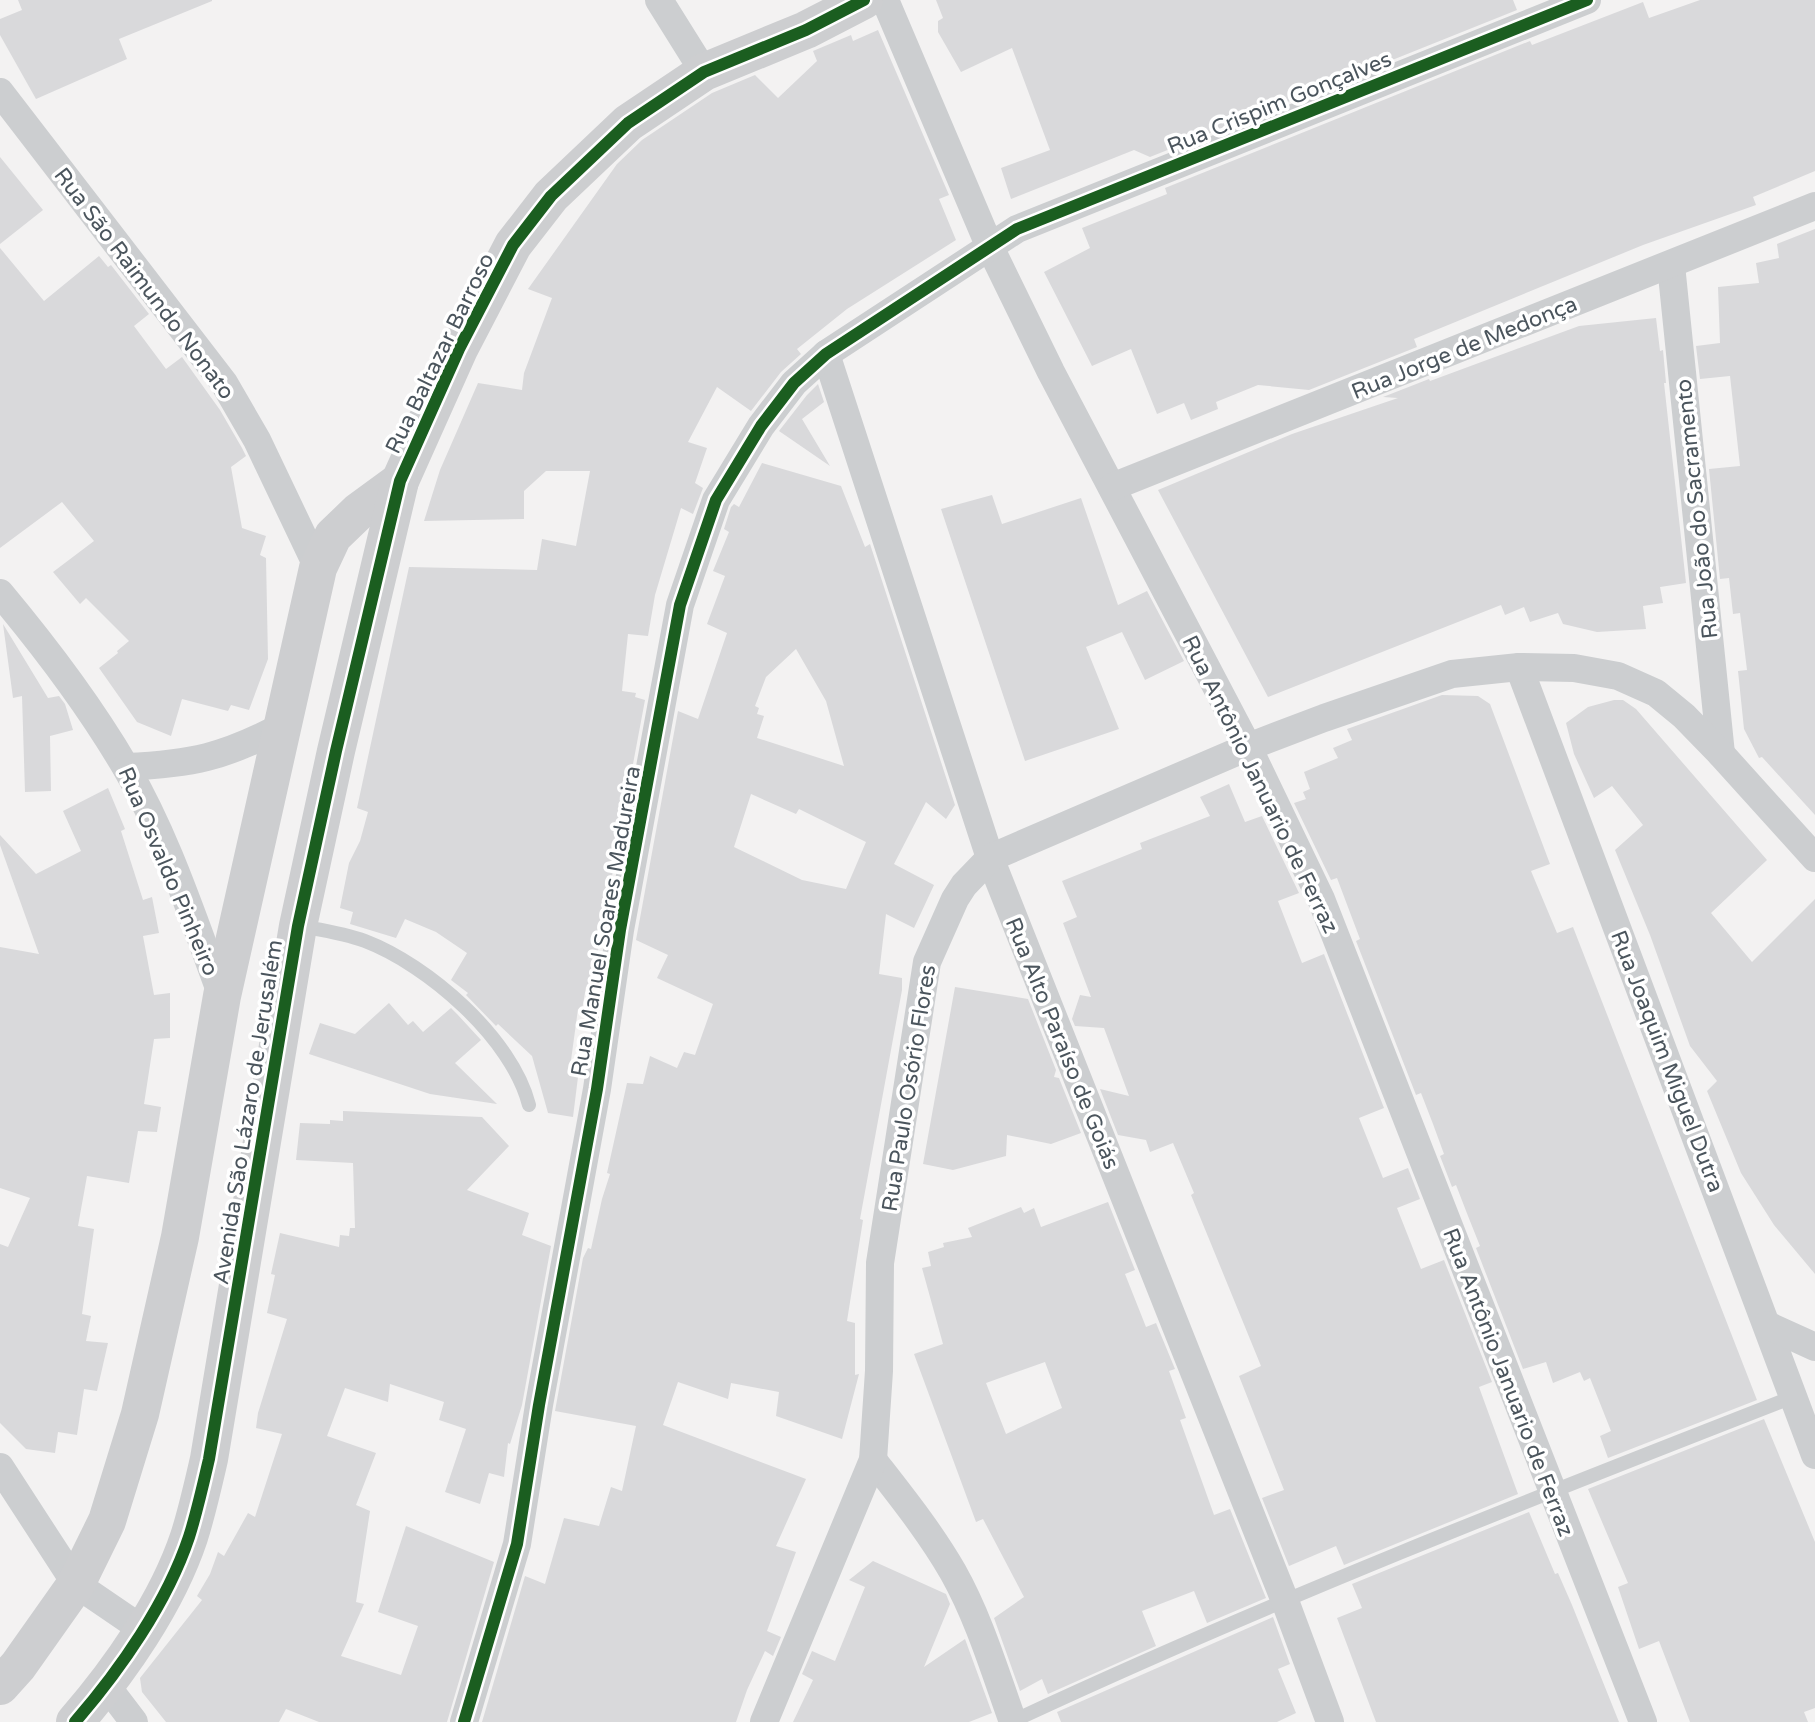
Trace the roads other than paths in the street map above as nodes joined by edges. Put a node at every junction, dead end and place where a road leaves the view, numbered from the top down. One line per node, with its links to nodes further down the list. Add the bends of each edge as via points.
1 (659, 0): 5 (street)
2 (864, 0): 5 (street, Rua Baltazar Barroso)
3 (885, 0): 8 (street, Rua Antônio Januario de Ferraz)
4 (1587, 0): 8 (street, Rua Crispim Gonçalves, via 1017,229)
5 (704, 72): 11 (street, Rua Baltazar Barroso, via 628,123 589,157 513,245)
6 (2, 97): 13 (street, Rua São Raimundo Nonato, via 224,383)
7 (1815, 206): 9 (street, Rua Jorge de Medonça)
8 (989, 245): 10 (street, Rua Manuel Soares Madureira); 12 (street, Rua Antônio Januario de Ferraz)
9 (1671, 265): 12 (street, Rua Jorge de Medonça); 18 (street, Rua João do Sacramento)
10 (826, 354): 20 (street, Rua Alto Paraíso de Goiás); 39 (street, Rua Manuel Soares Madureira, via 794,383 761,426 716,500 680,605 517,1544)
11 (400, 481): 13 (street, Avenida São Lázaro de Jerusalém, via 333,536); 22 (street, Avenida São Lázaro de Jerusalém)
12 (1112, 487): 17 (street, Rua Antônio Januario de Ferraz)
13 (318, 568): 16 (street, Avenida São Lázaro de Jerusalém)
14 (0, 593): 19 (street, Rua Osvaldo Pinheiro, via 61,667)
15 (1519, 667): 17 (street, Rua Paulo Osório Flores, via 1452,674); 18 (street, Rua Paulo Osório Flores, via 1618,676 1656,693); 25 (street, Rua Joaquim Miguel Dutra)
16 (283, 726): 19 (street, via 209,759); 23 (street, Avenida São Lázaro de Jerusalém)
17 (1248, 747): 20 (street, Rua Paulo Osório Flores); 31 (street, Rua Antônio Januario de Ferraz, via 1321,899)
18 (1721, 754): 21 (street, Rua Paulo Osório Flores)
19 (126, 767): 23 (street, Rua Osvaldo Pinheiro, via 182,890)
20 (990, 858): 29 (street, Rua Paulo Osório Flores, via 955,899 927,962 880,1263); 33 (street, Rua Alto Paraíso de Goiás)
21 (1815, 858)
22 (298, 926): 24 (lane, via 364,941 437,985 497,1041 516,1070); 34 (street, Avenida São Lázaro de Jerusalém, via 209,1459 189,1538 159,1606)
23 (222, 996): 32 (street, Avenida São Lázaro de Jerusalém, via 180,1237 140,1414 107,1521)
24 (529, 1105)
25 (1767, 1325): 26 (street); 27 (street, Rua Joaquim Miguel Dutra)
26 (1815, 1347)
27 (1793, 1397): 28 (street, Rua Joaquim Miguel Dutra); 31 (lane)
28 (1815, 1455)
29 (873, 1460): 40 (street, Rua Paulo Osório Flores); 41 (street, via 954,1573)
30 (0, 1467): 32 (street)
31 (1552, 1491): 33 (lane); 43 (street, Rua Antônio Januario de Ferraz)
32 (76, 1584): 34 (street); 36 (street, Avenida São Lázaro de Jerusalém)
33 (1285, 1601): 41 (lane); 42 (street, Rua Alto Paraíso de Goiás)
34 (142, 1629): 35 (street, Avenida São Lázaro de Jerusalém)
35 (105, 1684): 37 (street, Avenida São Lázaro de Jerusalém); 38 (street)
36 (0, 1686)
37 (75, 1722)
38 (134, 1722)
39 (464, 1722)
40 (764, 1722)
41 (1013, 1722)
42 (1330, 1722)
43 (1643, 1722)

